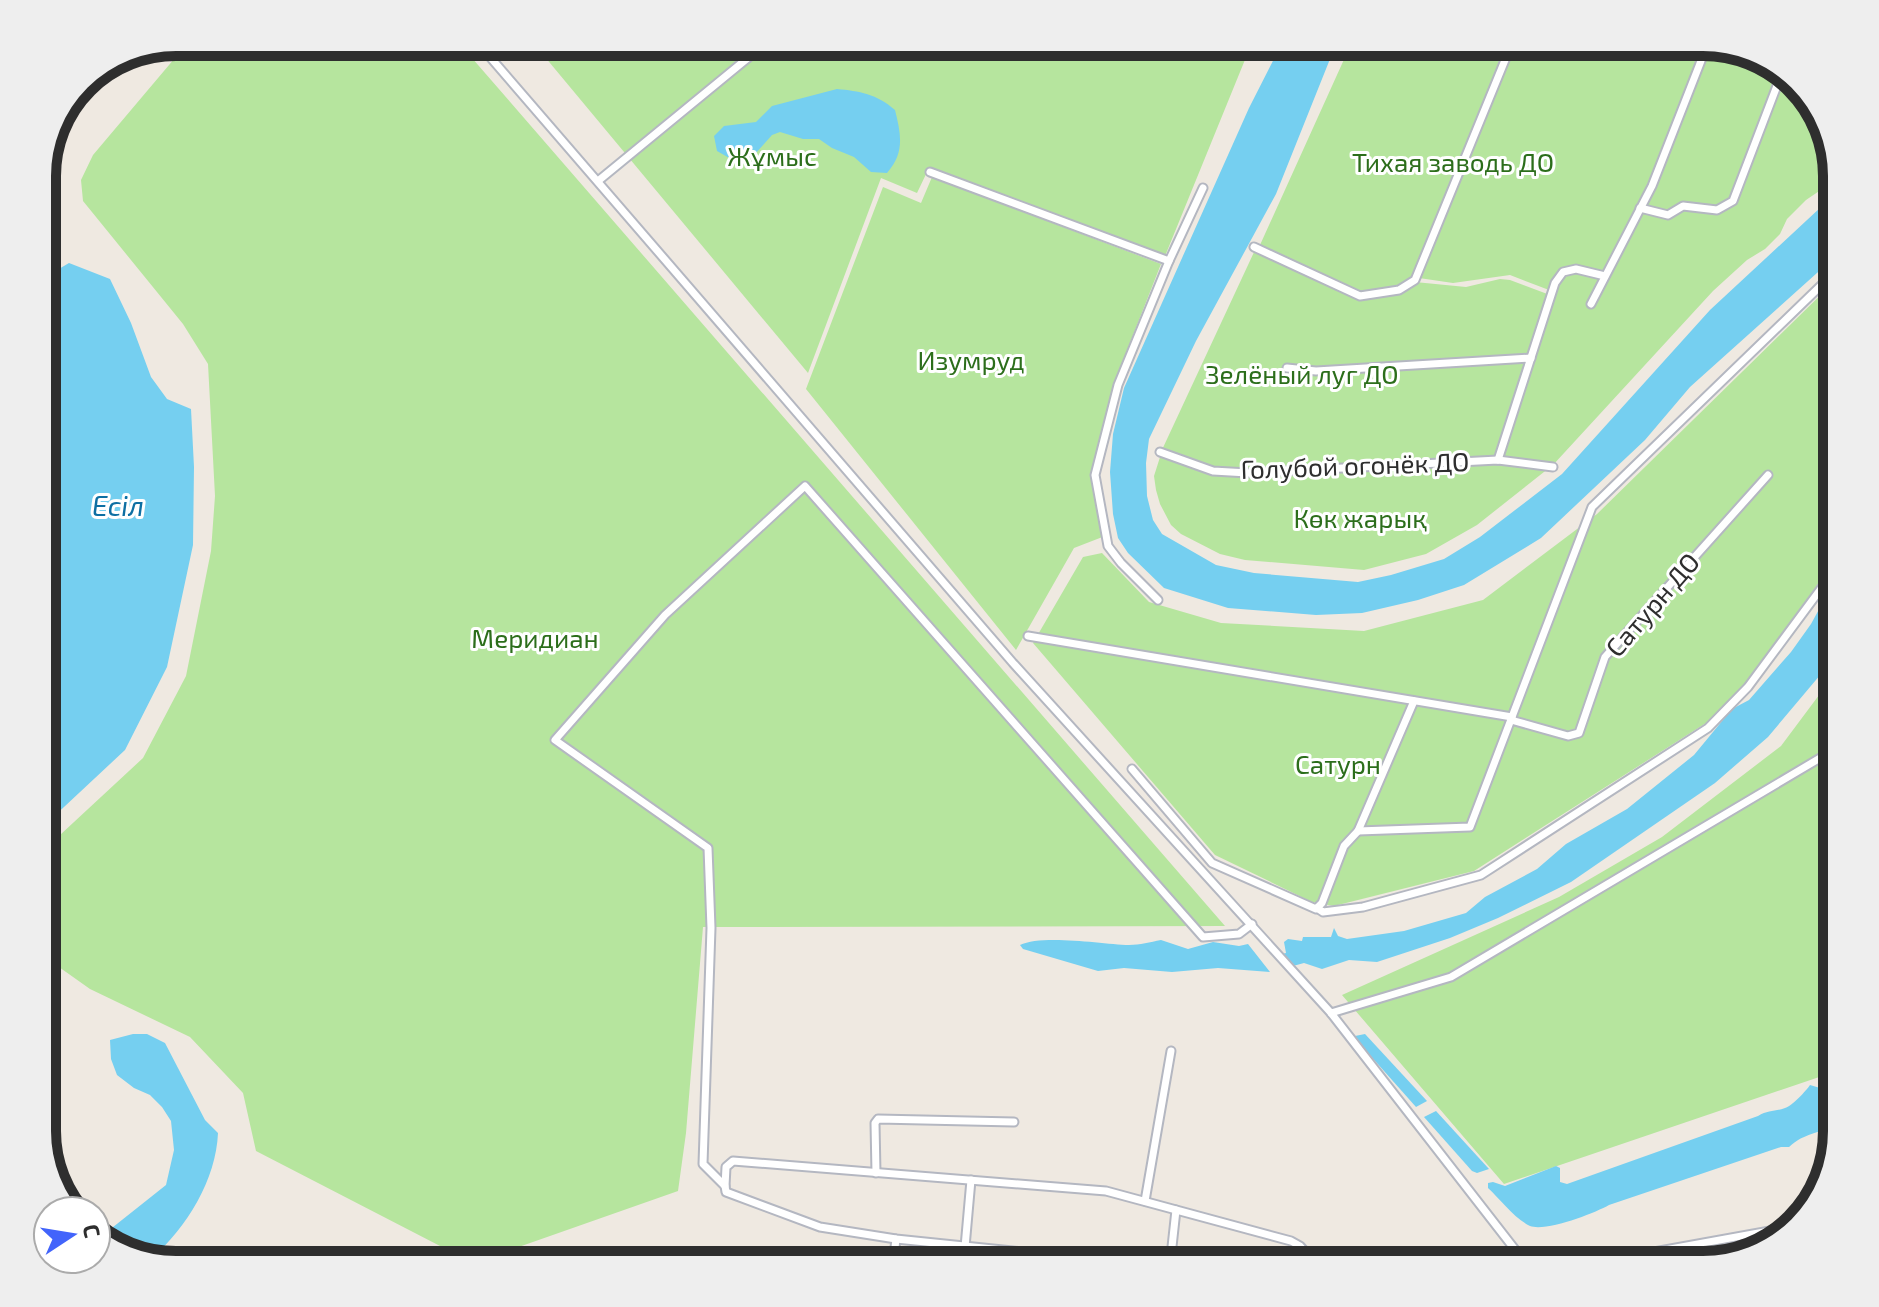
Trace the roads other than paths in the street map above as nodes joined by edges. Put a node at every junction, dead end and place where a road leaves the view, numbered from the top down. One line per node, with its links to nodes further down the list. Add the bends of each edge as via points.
1 (489, 56): 7 (street)
2 (750, 56): 7 (street)
3 (1507, 56): 10 (street, via 1415,280 1399,290 1360,296)
4 (1703, 56): 9 (street)
5 (1778, 83): 9 (street, via 1733,201 1717,210 1683,206 1668,215)
6 (930, 172): 11 (street)
7 (598, 181): 30 (street, via 1013,663)
8 (1203, 188): 11 (street)
9 (1640, 208): 12 (street)
10 (1254, 247)
11 (1169, 261): 22 (street, via 1118,385 1095,475 1108,546)
12 (1605, 276): 14 (street); 15 (street, via 1576,269 1563,272)
13 (1823, 284): 25 (street, via 1592,507)
14 (1591, 304)
15 (1531, 358): 16 (street, via 1316,371); 18 (street)
16 (1287, 368)
17 (1160, 452): 18 (street, Голубой огонёк ДО, via 1213,471 1248,473)
18 (1498, 460): 19 (street, Голубой огонёк ДО)
19 (1553, 467)
20 (1768, 475): 25 (street, Сатурн ДО, via 1605,657 1579,733 1568,736)
21 (1823, 586): 29 (street, via 1748,687 1708,728 1481,875 1363,907 1323,912)
22 (1158, 600)
23 (1028, 636): 24 (street)
24 (1414, 701): 25 (street); 28 (street)
25 (1511, 718): 28 (street, via 1470,827)
26 (1823, 756): 31 (street, via 1451,977)
27 (1132, 769): 29 (street, via 1212,863)
28 (1358, 831): 29 (street, via 1344,846)
29 (1317, 908)
30 (1252, 924): 31 (street); 36 (street, via 1239,934 1203,937 805,486 665,615 555,740 708,848 711,928 703,1164)
31 (1331, 1013): 46 (street)
32 (1171, 1051): 37 (street)
33 (1014, 1122): 34 (street, via 878,1119)
34 (876, 1173): 35 (street); 36 (street, via 733,1161 726,1167)
35 (971, 1180): 37 (street, via 1106,1191); 41 (street)
36 (725, 1186): 40 (street, via 727,1193 816,1226)
37 (1145, 1201): 38 (street)
38 (1176, 1210): 44 (street); 45 (street, via 1291,1241)
39 (1768, 1231): 47 (street)
40 (896, 1239): 41 (street); 42 (street)
41 (965, 1247): 43 (street)
42 (895, 1251)
43 (1006, 1251)
44 (1172, 1251)
45 (1305, 1251)
46 (1516, 1251)
47 (1659, 1251)

